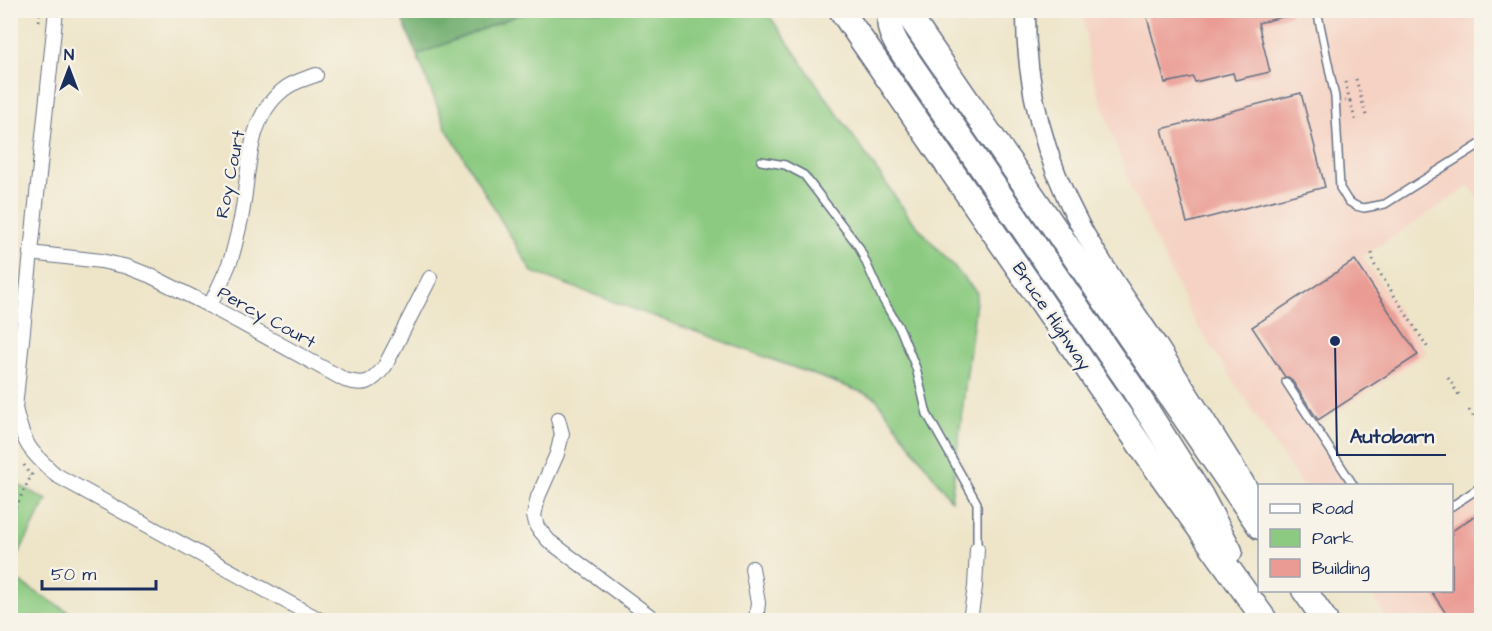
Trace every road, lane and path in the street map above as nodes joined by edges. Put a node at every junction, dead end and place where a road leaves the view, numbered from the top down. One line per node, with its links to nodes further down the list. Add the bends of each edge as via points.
1 (56, 10): 15 (street)
2 (841, 10): 37 (highway, Bruce Highway)
3 (1026, 10): 29 (main road, via 1026,39 1039,121 1056,173 1093,247)
4 (1317, 10): 13 (lane, via 1335,97 1340,188 1348,201 1364,208 1385,204)
5 (898, 14): 32 (highway); 37 (highway, via 890,31 898,46 1192,480)
6 (316, 75): 18 (street, Roy Court, via 283,89 267,106 256,129 231,259)
7 (1356, 79): 11 (path)
8 (1345, 82): 10 (path)
9 (1344, 101): 10 (path)
10 (1350, 101): 12 (path)
11 (1367, 119)
12 (1356, 122)
13 (1482, 143)
14 (761, 161): 33 (lane, via 785,165 804,175 859,247 901,331 916,368 927,414 977,503)
15 (30, 253): 18 (street, Percy Court, via 128,267); 26 (street, via 15,408 20,431)
16 (1372, 253): 19 (path, via 1374,264)
17 (430, 278): 18 (street, Percy Court, via 369,389 345,380)
18 (210, 306)
19 (1428, 348)
20 (1448, 378): 22 (path)
21 (1286, 382): 27 (lane)
22 (1459, 395)
23 (1469, 410): 25 (path)
24 (558, 419): 39 (street, via 562,434 538,497 534,516 537,527 549,541)
25 (1482, 429)
26 (39, 460): 31 (path); 38 (street, via 56,475)
27 (1353, 484)
28 (1482, 486): 30 (lane)
29 (1258, 504)
30 (1453, 505)
31 (10, 518)
32 (1258, 524)
33 (977, 549): 41 (street)
34 (752, 568): 40 (street, via 758,603)
35 (1305, 592): 42 (highway)
36 (1311, 592): 42 (main road)
37 (1262, 617)
38 (320, 621)
39 (656, 621)
40 (756, 621)
41 (970, 621)
42 (1326, 621)

